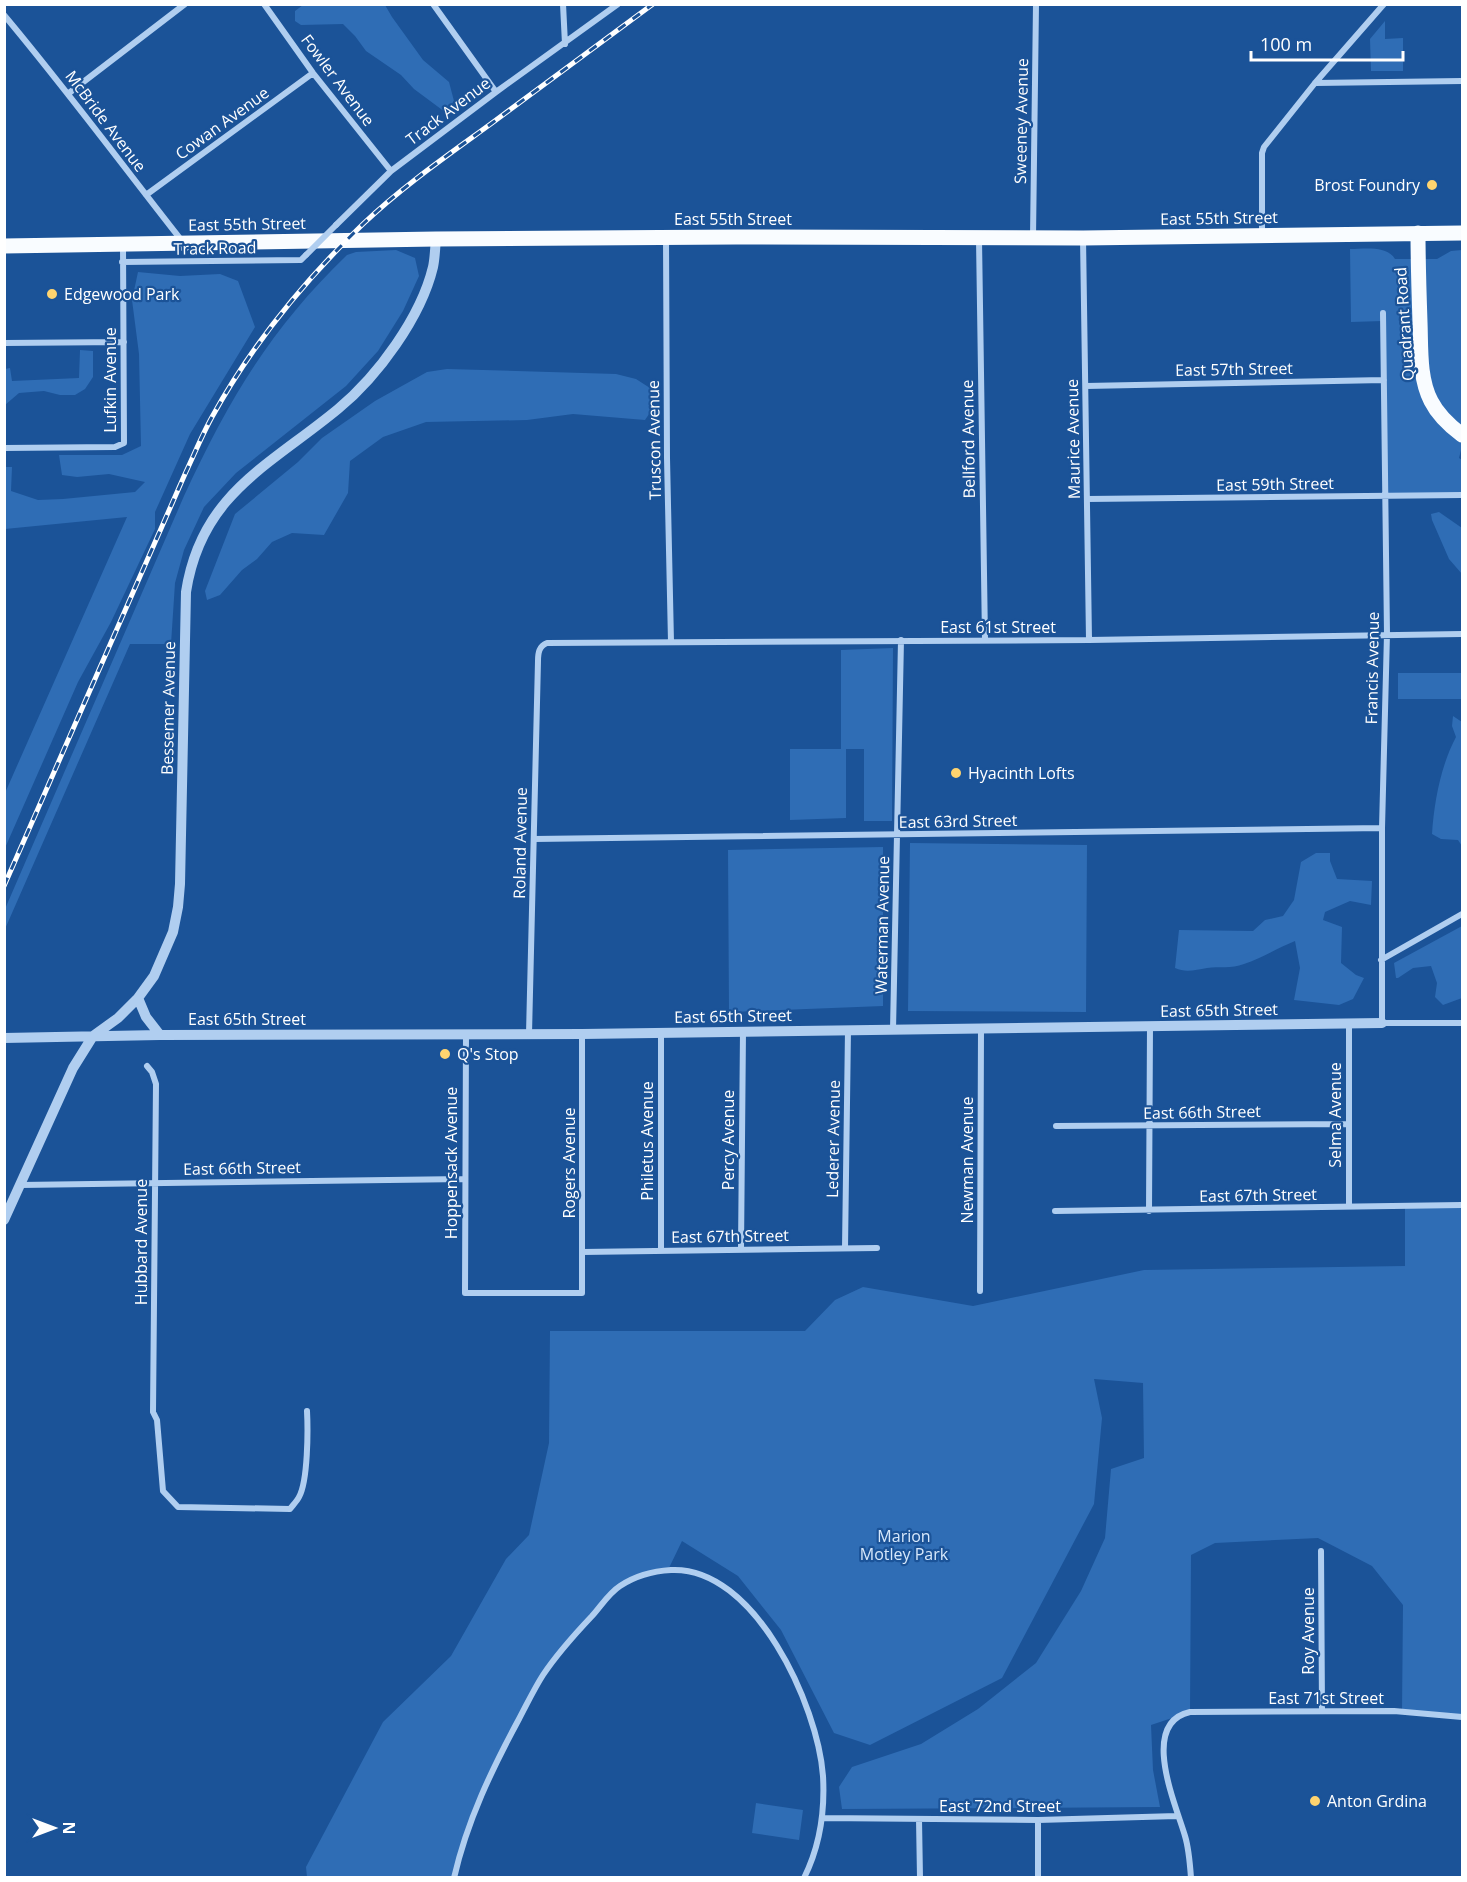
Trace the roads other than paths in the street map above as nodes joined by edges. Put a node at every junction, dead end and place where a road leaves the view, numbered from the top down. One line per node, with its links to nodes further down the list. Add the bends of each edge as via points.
1 (186, 4): 14 (street)
2 (264, 4): 10 (street, Fowler Avenue)
3 (433, 4): 13 (street)
4 (563, 4): 9 (street)
5 (618, 4): 9 (street, Track Avenue)
6 (1036, 4): 21 (street, Sweeney Avenue)
7 (1384, 4): 12 (street)
8 (4, 15): 14 (street, McBride Avenue)
9 (565, 44): 13 (street, Track Avenue)
10 (313, 73): 15 (street, Fowler Avenue); 16 (street, Cowan Avenue)
11 (1462, 81): 12 (street)
12 (1315, 83): 19 (street, via 1264,147)
13 (496, 92): 15 (street, Track Avenue)
14 (69, 93): 16 (street, McBride Avenue)
15 (391, 171): 28 (street, Track Avenue, bridge)
16 (146, 195): 25 (street, McBride Avenue)
17 (1418, 233): 18 (main road, East 55th Street); 19 (main road, East 55th Street); 35 (main road, Quadrant Road, via 1424,379 1436,408)
18 (1462, 233)
19 (1262, 235): 23 (main road, East 55th Street)
20 (666, 237): 22 (main road, East 55th Street); 24 (main road, East 55th Street); 45 (street, Truscon Avenue)
21 (1034, 237): 22 (main road, East 55th Street); 23 (main road, East 55th Street)
22 (979, 238): 43 (street, Bellford Avenue)
23 (1083, 238): 34 (street, Maurice Avenue)
24 (436, 240): 25 (main road, East 55th Street); 52 (street, Bessemer Avenue, via 425,289 387,358 340,408 234,491 218,509 196,553 185,608 178,907 165,953)
25 (184, 243): 26 (main road, East 55th Street)
26 (123, 244): 27 (main road, East 55th Street); 29 (street, Lufkin Avenue)
27 (4, 246)
28 (306, 255): 29 (street, Track Road, via 301,260)
29 (122, 262): 31 (street, Lufkin Avenue)
30 (1383, 313): 33 (street, Francis Avenue)
31 (124, 342): 32 (street); 36 (street, Lufkin Avenue, via 124,443 115,447)
32 (4, 343)
33 (1384, 380): 34 (street, East 57th Street); 38 (street, Francis Avenue)
34 (1086, 386): 39 (street, Maurice Avenue)
35 (1462, 435)
36 (4, 448)
37 (1462, 495): 38 (street, East 59th Street)
38 (1384, 496): 39 (street, East 59th Street); 40 (street, Francis Avenue)
39 (1087, 499): 44 (street, Maurice Avenue)
40 (1387, 633): 41 (street, East 61st Street); 44 (street, East 61st Street); 47 (street, Francis Avenue)
41 (1462, 634)
42 (901, 640): 43 (street, East 61st Street); 45 (street, East 61st Street); 48 (street, Waterman Avenue)
43 (985, 640): 44 (street, East 61st Street)
44 (1089, 640)
45 (671, 642): 46 (street, East 61st Street, via 547,643)
46 (538, 653): 49 (street, Roland Avenue)
47 (1382, 828): 48 (street, East 63rd Street); 51 (street, Francis Avenue)
48 (898, 836): 49 (street, East 63rd Street); 58 (street, Waterman Avenue)
49 (534, 839): 63 (street, Roland Avenue)
50 (1462, 914): 51 (street)
51 (1381, 960): 54 (street, Francis Avenue)
52 (138, 998): 65 (street); 66 (street, Bessemer Avenue)
53 (1349, 1023): 54 (street, East 65th Street); 56 (street, East 65th Street); 69 (street, Selma Avenue)
54 (1382, 1023): 55 (street, East 65th Street)
55 (1462, 1023)
56 (1150, 1026): 59 (street, East 65th Street); 71 (street)
57 (848, 1030): 58 (street, East 65th Street); 60 (street, East 65th Street); 80 (street, Lederer Avenue)
58 (893, 1030): 59 (street, East 65th Street)
59 (981, 1030): 85 (street, Newman Avenue)
60 (742, 1031): 61 (street, East 65th Street); 82 (street, Percy Avenue)
61 (661, 1032): 64 (street, East 65th Street); 83 (street, Philetus Avenue)
62 (466, 1034): 63 (street, East 65th Street); 65 (street, East 65th Street); 72 (street, Hoppensack Avenue)
63 (529, 1034): 64 (street, East 65th Street)
64 (582, 1034): 84 (street, Rogers Avenue)
65 (160, 1035): 66 (street, East 65th Street)
66 (93, 1036): 67 (street, East 65th Street); 74 (street, Bessemer Avenue, via 64,1086)
67 (4, 1038)
68 (147, 1066): 73 (street, Hubbard Avenue, via 155,1078)
69 (1348, 1124): 71 (street, East 66th Street); 76 (street, Selma Avenue)
70 (1056, 1126): 71 (street, East 66th Street)
71 (1149, 1126): 78 (street)
72 (465, 1179): 73 (street, East 66th Street); 86 (street, Hoppensack Avenue, via 465,1293)
73 (155, 1183): 74 (street, East 66th Street); 87 (street, Hubbard Avenue, via 153,1412 163,1491 178,1507 290,1509 300,1496 302,1485 308,1443)
74 (20, 1185): 79 (street, Bessemer Avenue)
75 (1462, 1205): 76 (street, East 67th Street)
76 (1349, 1206): 78 (street, East 67th Street)
77 (1055, 1211): 78 (street, East 67th Street)
78 (1149, 1211)
79 (4, 1220)
80 (845, 1248): 81 (street, East 67th Street); 82 (street, East 67th Street)
81 (878, 1248)
82 (741, 1249): 83 (street, East 67th Street)
83 (661, 1250): 84 (street, East 67th Street)
84 (582, 1252): 86 (street, Rogers Avenue)
85 (980, 1291)
86 (582, 1293)
87 (307, 1411)
88 (1321, 1551): 89 (street, Roy Avenue)
89 (1322, 1711): 90 (street, East 71st Street, via 1394,1711); 91 (street, East 71st Street, via 1190,1712 1173,1719 1165,1734 1165,1765)
90 (1462, 1717)
91 (1178, 1816): 94 (street, East 72nd Street); 99 (street)
92 (822, 1818): 93 (street, East 72nd Street); 95 (street, via 821,1758 808,1710 783,1656 760,1621 739,1597 704,1575 656,1572 618,1587 543,1675 482,1792); 96 (street)
93 (919, 1819): 94 (street, East 72nd Street); 97 (street)
94 (1038, 1820): 98 (street)
95 (454, 1878)
96 (804, 1878)
97 (920, 1878)
98 (1038, 1878)
99 (1191, 1878)

